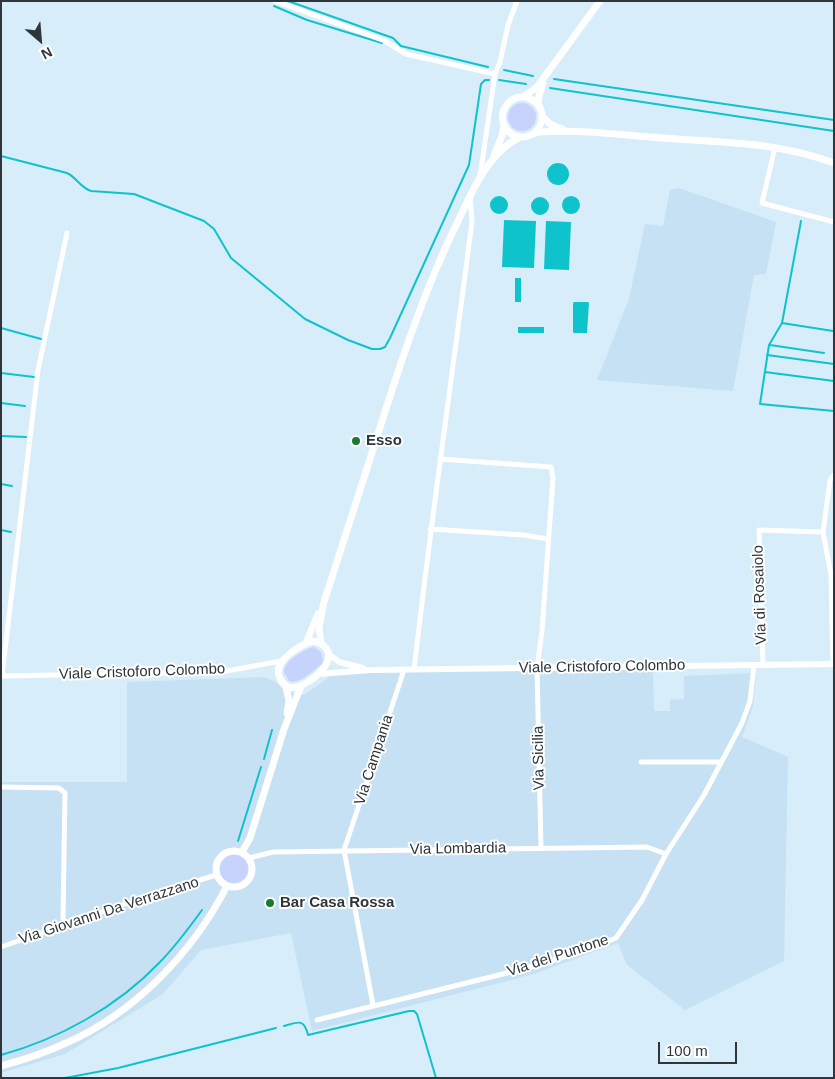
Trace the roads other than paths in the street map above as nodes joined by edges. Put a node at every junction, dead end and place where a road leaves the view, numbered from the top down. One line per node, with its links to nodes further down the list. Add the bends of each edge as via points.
1 (275, 1): 5 (street, via 385,41 406,54)
2 (517, 1): 5 (street)
3 (600, 1): 4 (main road)
4 (547, 73): 6 (main road, via 537,87); 7 (main road)
5 (495, 74): 16 (street)
6 (523, 97): 7 (main road); 9 (main road, via 512,100 505,107 502,115)
7 (538, 105): 8 (main road)
8 (542, 116): 10 (main road, via 550,124); 11 (main road, via 542,123)
9 (504, 125): 12 (main road, via 508,132); 15 (main road)
10 (569, 131): 11 (main road); 13 (main road)
11 (535, 133): 12 (main road)
12 (520, 137): 15 (main road, via 507,145)
13 (775, 147): 14 (main road); 18 (street, via 762,203)
14 (834, 163)
15 (489, 165): 16 (main road)
16 (480, 179): 17 (main road)
17 (470, 197): 20 (street, via 472,221); 25 (main road, via 418,312)
18 (834, 222)
19 (67, 233): 38 (street, via 38,370)
20 (440, 459): 22 (street); 24 (street, Via Sicilia, via 551,467)
21 (834, 475): 23 (street, via 830,480)
22 (430, 529): 24 (street); 36 (street)
23 (823, 532): 30 (street, via 831,575); 32 (street, Via di Rosaiolo, via 758,530)
24 (548, 539): 33 (street, Via Sicilia)
25 (324, 602): 26 (main road); 27 (main road, via 319,627)
26 (306, 643): 27 (main road); 29 (main road)
27 (321, 643): 28 (main road)
28 (329, 654): 34 (street, Viale Cristoforo Colombo, via 338,662); 37 (main road, via 326,667)
29 (281, 661): 38 (street, Viale Cristoforo Colombo, via 221,672); 39 (main road, via 278,673)
30 (833, 664): 32 (street, Viale Cristoforo Colombo)
31 (754, 665): 32 (street, Viale Cristoforo Colombo); 33 (street, Viale Cristoforo Colombo); 43 (street, Via del Puntone, via 750,701 742,724)
32 (762, 665)
33 (537, 668): 36 (street, Viale Cristoforo Colombo); 45 (street, Via Sicilia)
34 (371, 670): 35 (street, Viale Cristoforo Colombo); 37 (street, Viale Cristoforo Colombo)
35 (404, 670): 36 (street, Viale Cristoforo Colombo); 46 (street, Via Campania)
36 (414, 670)
37 (318, 674): 40 (main road)
38 (2, 676)
39 (286, 686): 40 (main road); 41 (main road, via 289,702)
40 (300, 686): 41 (main road)
41 (284, 729): 47 (main road, via 250,838)
42 (641, 762): 43 (street)
43 (721, 762): 48 (street, Via del Puntone)
44 (1, 787): 52 (street, via 59,788 65,793)
45 (541, 848): 46 (street, Via Lombardia); 48 (street, Via Lombardia, via 647,847)
46 (344, 850): 49 (street, Via Lombardia, via 273,852); 54 (street)
47 (242, 852): 49 (main road); 50 (main road, via 224,854 217,861)
48 (666, 854): 54 (street, Via del Puntone, via 622,932 611,940 527,968)
49 (249, 858): 51 (main road, via 250,879 242,886)
50 (216, 875): 51 (main road); 52 (street, Via Giovanni Da Verrazzano)
51 (227, 886): 56 (main road, via 201,932 160,978 127,1006 68,1043)
52 (65, 924): 53 (street, Via Giovanni Da Verrazzano)
53 (1, 947)
54 (373, 1005): 55 (street, Via del Puntone)
55 (317, 1020)
56 (1, 1066)

